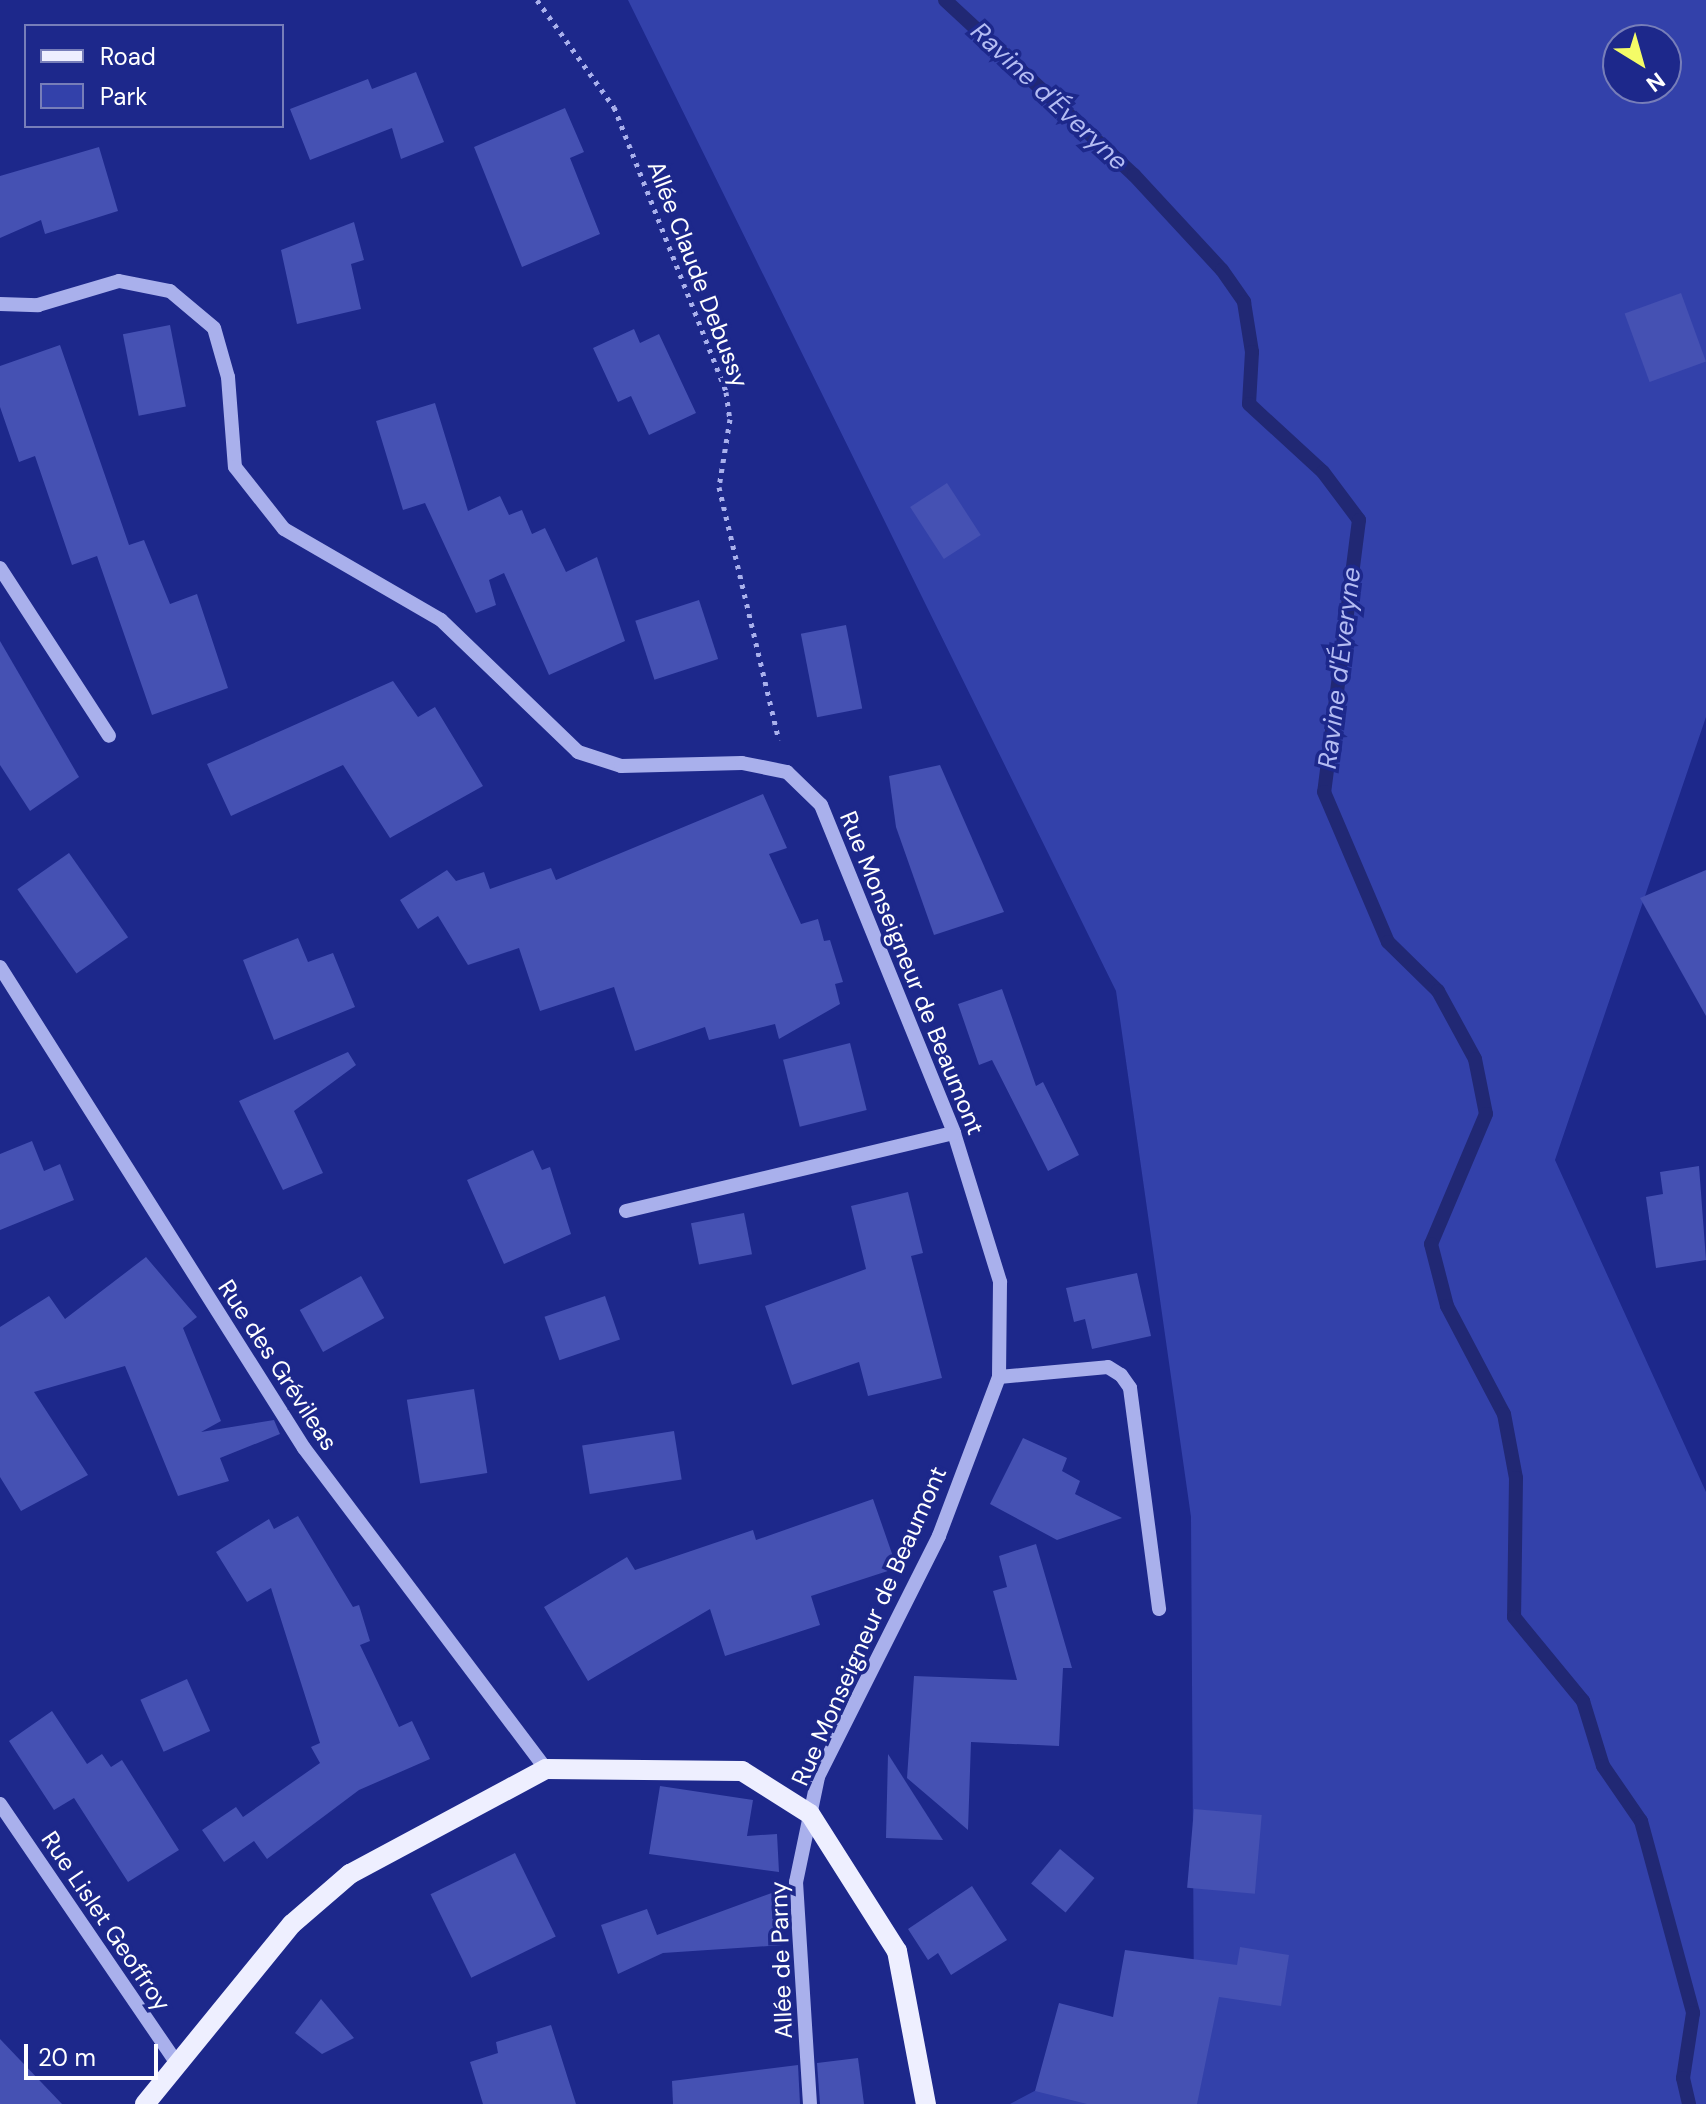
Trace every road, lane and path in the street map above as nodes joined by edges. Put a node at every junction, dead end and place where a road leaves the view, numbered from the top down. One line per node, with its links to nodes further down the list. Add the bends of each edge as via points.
1 (537, 0): 5 (path, Allée Claude Debussy, via 614,107 726,392 730,419 719,487)
2 (0, 304): 5 (street, via 38,305 119,281 170,291 214,328 228,377 235,467 284,529 441,620 507,690 597,763 742,763)
3 (0, 568): 4 (street)
4 (109, 736)
5 (787, 772): 7 (street, Rue Monseigneur de Beaumont, via 821,805)
6 (0, 967): 11 (street, Rue des Grévileas, via 304,1448)
7 (954, 1133): 8 (street); 9 (street, Rue Monseigneur de Beaumont, via 1000,1282)
8 (626, 1211)
9 (999, 1377): 10 (street, via 1108,1367 1130,1388); 13 (street, Rue Monseigneur de Beaumont, via 939,1536 818,1777)
10 (1159, 1609)
11 (546, 1769): 13 (main road, via 742,1771); 14 (main road, via 350,1874 292,1924)
12 (0, 1804): 14 (street, Rue Lislet Geoffroy)
13 (810, 1814): 16 (street, Allée de Parny, via 796,1882); 17 (main road, via 897,1951)
14 (176, 2062): 15 (main road)
15 (145, 2104)
16 (810, 2104)
17 (926, 2104)

